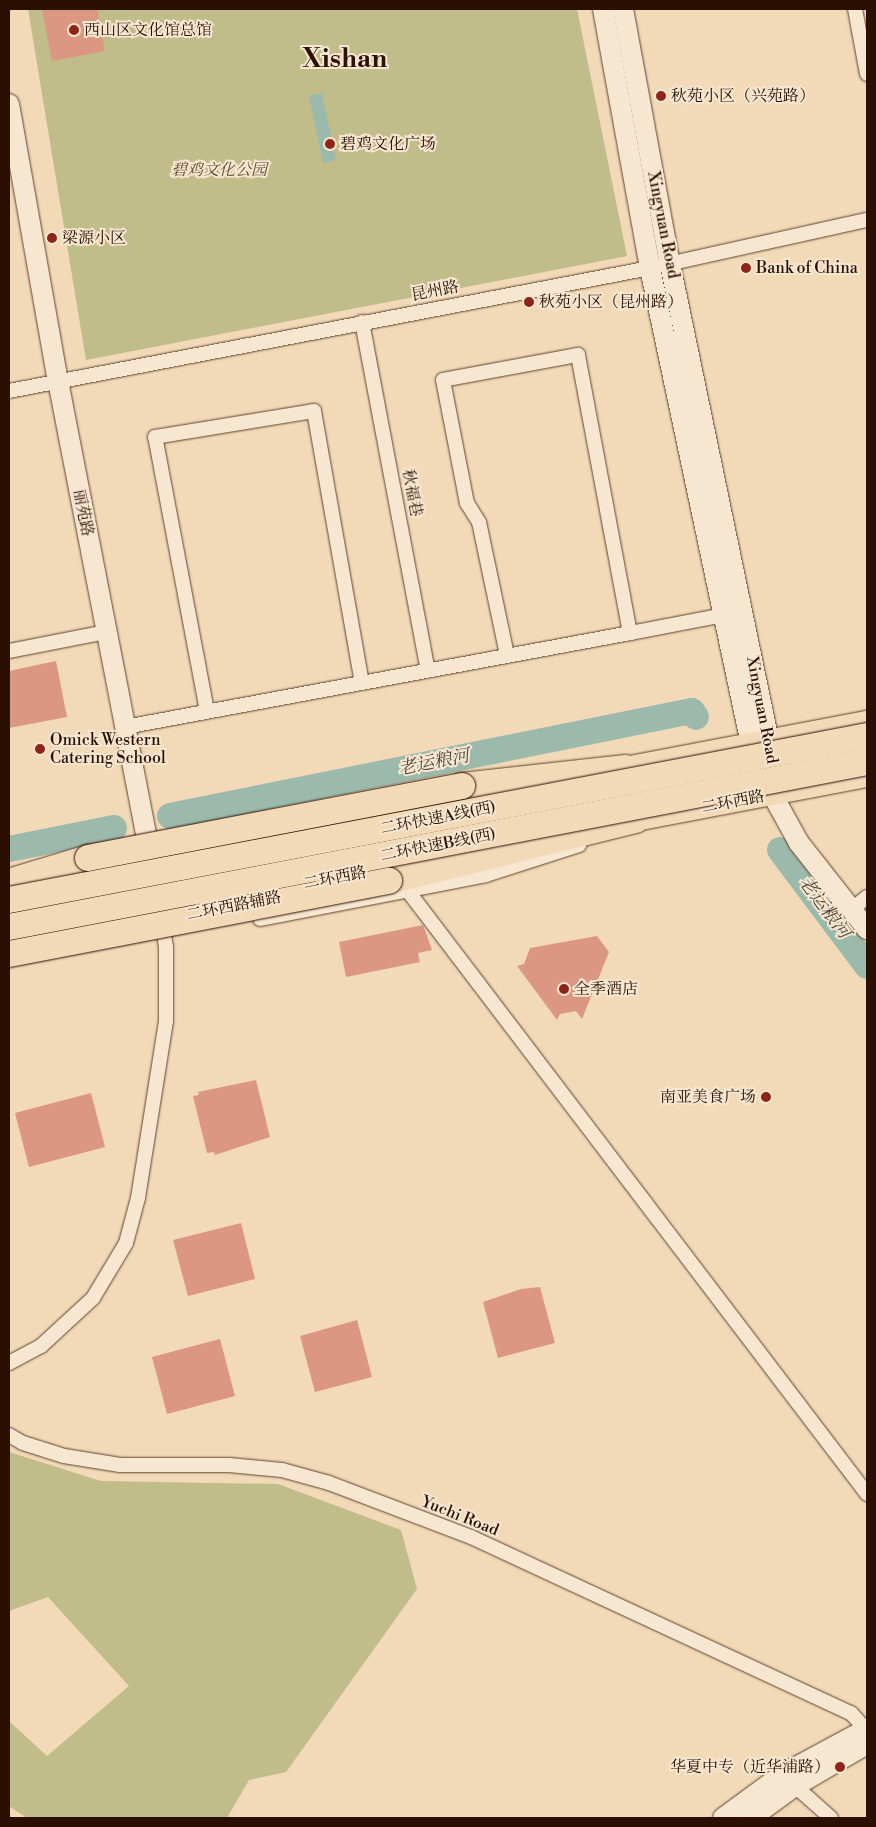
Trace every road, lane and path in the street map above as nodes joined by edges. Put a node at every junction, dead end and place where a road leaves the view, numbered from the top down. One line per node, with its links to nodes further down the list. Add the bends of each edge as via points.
1 (603, 9): 8 (main road, Xingyuan Road)
2 (623, 9): 7 (main road, Xingyuan Road)
3 (855, 9): 4 (street)
4 (867, 74)
5 (9, 104): 10 (main road, 丽苑路)
6 (867, 221): 7 (street, 昆州路)
7 (670, 264): 8 (street, 昆州路); 23 (main road, Xingyuan Road)
8 (650, 268): 9 (street, 昆州路); 12 (main road, Xingyuan Road)
9 (362, 322): 10 (street, 昆州路); 17 (street, 秋福巷)
10 (58, 381): 11 (street, 昆州路); 13 (main road, 丽苑路)
11 (9, 391)
12 (724, 615): 14 (street); 23 (main road, Xingyuan Road)
13 (106, 632): 15 (street); 21 (main road, 丽苑路)
14 (630, 632): 16 (street); 16 (street, via 578,355 443,380 467,502 480,522)
15 (9, 651)
16 (507, 655): 17 (street)
17 (428, 670): 18 (street)
18 (362, 682): 19 (street); 19 (street, via 314,411 155,436)
19 (207, 711): 21 (street)
20 (867, 722): 23 (main road)
21 (126, 727): 29 (main road, 丽苑路)
22 (867, 736): 34 (highway, 二环快速A线(西), bridge)
23 (760, 742): 25 (main road); 27 (main road, Xingyuan Road)
24 (867, 762): 37 (highway, 二环快速B线(西), bridge)
25 (626, 768): 29 (main road); 30 (highway, bridge, via 462,786 88,858)
26 (867, 776): 27 (main road, 二环西路)
27 (775, 799): 28 (main road, 二环西路); 35 (main road, via 799,843)
28 (636, 820): 32 (highway); 36 (main road, 二环西路)
29 (151, 859): 31 (main road); 36 (main road, 丽苑路)
30 (9, 882)
31 (9, 886)
32 (398, 886): 36 (street, 二环西路辅路); 40 (highway, bridge); 44 (street)
33 (867, 897): 35 (street)
34 (9, 900)
35 (852, 910): 38 (main road)
36 (162, 923): 39 (main road, 二环西路); 41 (street, 二环西路辅路); 42 (street, via 166,1021 138,1198 126,1243 93,1298 41,1346)
37 (9, 927)
38 (867, 929)
39 (9, 940)
40 (9, 954)
41 (9, 967)
42 (9, 1363)
43 (9, 1435): 45 (street, Yuchi Road, via 64,1456 120,1465 229,1465 282,1470 329,1483 471,1537 851,1713)
44 (867, 1494)
45 (867, 1733): 46 (main road); 47 (main road, via 783,1774)
46 (795, 1786): 48 (main road); 49 (street)
47 (723, 1818)
48 (751, 1818)
49 (831, 1818)

